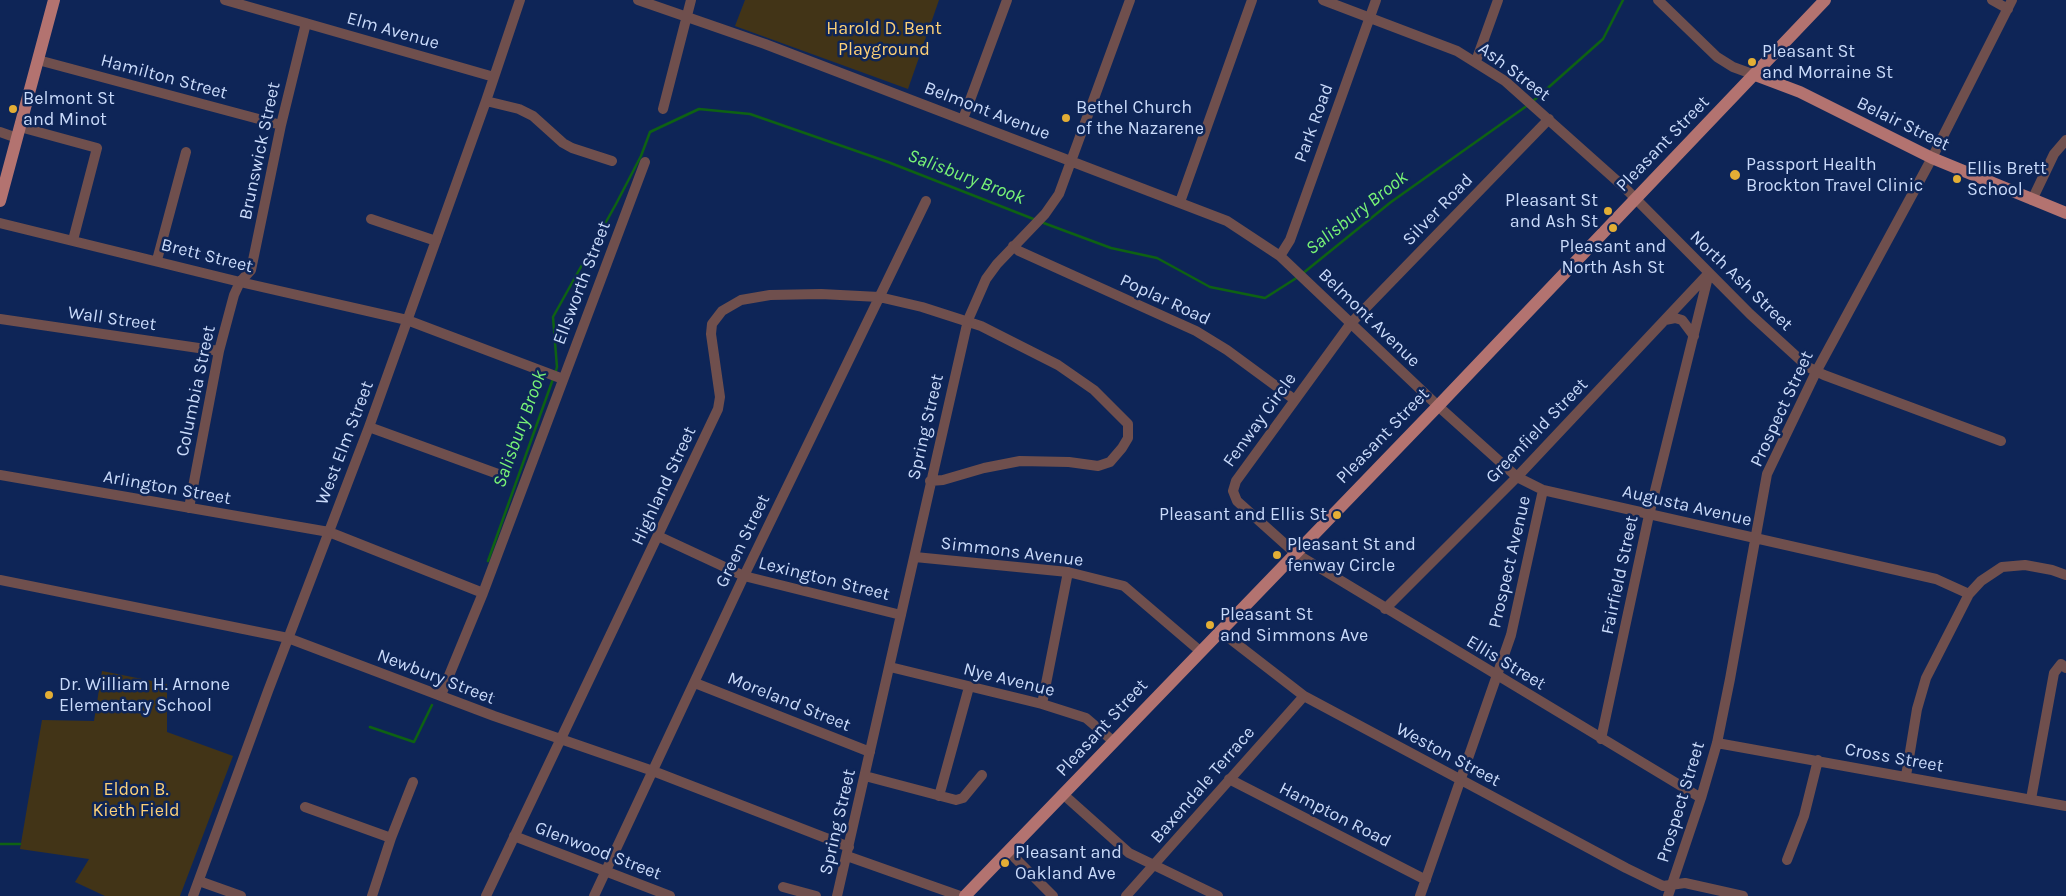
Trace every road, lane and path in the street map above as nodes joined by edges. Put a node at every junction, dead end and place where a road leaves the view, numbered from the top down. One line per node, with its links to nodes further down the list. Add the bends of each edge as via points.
1 (54, 0): 19 (main road)
2 (225, 0): 18 (street, Elm Avenue)
3 (520, 0): 22 (street, West Elm Street)
4 (638, 0): 16 (street, Belmont Avenue)
5 (691, 0): 16 (street)
6 (1007, 0): 25 (street)
7 (1130, 0): 35 (street, Spring Street)
8 (1252, 0): 41 (street)
9 (1323, 0): 17 (street, Ash Street)
10 (1376, 0): 17 (street, Park Road)
11 (1498, 0): 20 (street)
12 (1658, 0): 21 (street, via 1717,57)
13 (1825, 0): 21 (main road, Pleasant Street)
14 (1992, 0): 15 (street)
15 (2010, 4): 32 (street, Prospect Street)
16 (686, 15): 24 (street); 25 (street, Belmont Avenue)
17 (1369, 17): 20 (street, Ash Street); 48 (street, Park Road, via 1290,240)
18 (306, 24): 22 (street, Elm Avenue); 27 (street, Brunswick Street)
19 (38, 60): 27 (street, Hamilton Street); 29 (main road)
20 (1476, 61): 26 (street, Ash Street)
21 (1755, 75): 32 (main road, Belair Street, via 1800,92); 37 (main road, Pleasant Street)
22 (494, 77): 23 (street, West Elm Street)
23 (486, 101): 33 (street, via 534,116 568,146); 46 (street, West Elm Street)
24 (663, 109)
25 (963, 118): 35 (street, Belmont Avenue)
26 (1549, 119): 37 (street, Ash Street); 57 (street, Silver Road)
27 (281, 125): 51 (street, Brunswick Street, via 250,270)
28 (0, 132): 29 (street)
29 (18, 132): 36 (main road); 45 (street, via 97,148)
30 (2066, 140): 38 (street, via 2054,154)
31 (186, 152): 49 (street)
32 (1932, 158): 38 (main road, Belair Street); 60 (street, Prospect Street)
33 (612, 161)
34 (645, 162): 61 (street, Ellsworth Street, via 594,303)
35 (1072, 162): 41 (street, Belmont Avenue); 47 (street, Spring Street, via 1059,194 1045,214)
36 (2, 183): 39 (main road)
37 (1633, 199): 50 (street, North Ash Street); 63 (main road, Pleasant Street)
38 (2032, 200): 42 (main road, Belair Street)
39 (0, 201)
40 (926, 201): 52 (street, Green Street)
41 (1180, 202): 48 (street, Belmont Avenue, via 1227,221)
42 (2066, 213)
43 (371, 219): 46 (street)
44 (0, 223): 45 (street, Brett Street)
45 (73, 240): 49 (street, Brett Street)
46 (436, 241): 54 (street, West Elm Street)
47 (1013, 246): 55 (street, Spring Street, via 986,279); 62 (street, Poplar Road, via 1019,252 1196,331)
48 (1280, 256): 57 (street, Belmont Avenue)
49 (158, 260): 51 (street, Brett Street)
50 (1709, 273): 56 (street, Greenfield Street); 58 (street, Fairfield Street); 60 (street, North Ash Street)
51 (240, 282): 54 (street, Brett Street); 59 (street, Columbia Street)
52 (879, 297): 55 (street, Highland Street); 74 (street, Highland Street, via 770,295 741,300 722,311 712,324 711,334 720,396 718,408); 80 (street, Green Street)
53 (0, 319): 59 (street, Wall Street)
54 (407, 320): 61 (street, Brett Street); 64 (street, West Elm Street)
55 (968, 320): 69 (street, Spring Street); 69 (street, Highland Street, via 1058,365 1094,390 1128,424 1128,438 1110,462 1098,466 1020,461)
56 (1665, 320): 58 (street, via 1682,320); 68 (street, Greenfield Street)
57 (1351, 323): 62 (street, Fenway Circle); 63 (street, Belmont Avenue)
58 (1694, 336): 72 (street, Fairfield Street)
59 (219, 351): 71 (street, Columbia Street)
60 (1816, 372): 65 (street, North Ash Street); 75 (street, Prospect Street, via 1767,474)
61 (557, 377): 82 (street, Ellsworth Street)
62 (1295, 400): 76 (street, Fenway Circle, via 1236,481 1233,492 1237,501)
63 (1438, 406): 68 (street, Augusta Avenue); 76 (main road, Pleasant Street)
64 (369, 427): 66 (street); 73 (street, West Elm Street)
65 (2001, 441)
66 (498, 474)
67 (0, 475): 71 (street, Arlington Street)
68 (1517, 477): 70 (street, Augusta Avenue); 84 (street, Greenfield Street)
69 (930, 481): 77 (street, Spring Street)
70 (1543, 490): 72 (street, Augusta Avenue); 91 (street, Prospect Avenue, via 1511,635)
71 (189, 508): 73 (street, Arlington Street)
72 (1649, 515): 75 (street, Augusta Avenue); 97 (street, Fairfield Street)
73 (329, 532): 82 (street, Arlington Street); 87 (street, West Elm Street)
74 (658, 536): 80 (street, Lexington Street); 98 (street, Highland Street)
75 (1756, 538): 83 (street, Augusta Avenue, via 1936,579); 100 (street, Prospect Street)
76 (1295, 553): 84 (street, Ellis Street); 86 (main road, Pleasant Street)
77 (915, 557): 78 (street, Simmons Avenue); 85 (street, Spring Street)
78 (1068, 572): 88 (street, Simmons Avenue, via 1124,586); 96 (street)
79 (2066, 575): 83 (street, via 2025,565 2002,567)
80 (744, 576): 85 (street, Lexington Street); 92 (street, Green Street)
81 (0, 580): 87 (street, Newbury Street)
82 (483, 593): 94 (street, Ellsworth Street)
83 (1969, 594): 106 (street, via 1926,678 1917,709)
84 (1385, 609): 91 (street, Ellis Street)
85 (901, 615): 90 (street, Spring Street)
86 (1220, 631): 88 (main road, Pleasant Street); 95 (street, Weston Street)
87 (288, 638): 94 (street, Newbury Street); 124 (street, West Elm Street)
88 (1200, 651): 99 (main road, Pleasant Street)
89 (2063, 666): 113 (street, via 2054,672 2047,701)
90 (890, 667): 93 (street, Nye Avenue); 101 (street, Spring Street)
91 (1496, 676): 97 (street, Ellis Street); 108 (street, Prospect Avenue)
92 (696, 683): 101 (street, Moreland Street); 103 (street, Green Street)
93 (969, 687): 96 (street, Nye Avenue); 111 (street)
94 (441, 696): 98 (street, Newbury Street)
95 (1304, 696): 107 (street, Baxendale Terrace); 108 (street, Weston Street)
96 (1042, 704): 99 (street, Nye Avenue, via 1086,718)
97 (1601, 739): 112 (street, Ellis Street)
98 (560, 740): 103 (street, Newbury Street); 116 (street, Highland Street)
99 (1113, 741): 110 (main road, Pleasant Street)
100 (1716, 743): 102 (street, Cross Street); 112 (street, Prospect Street)
101 (870, 752): 105 (street, Spring Street)
102 (1818, 760): 106 (street, Cross Street); 120 (street, via 1804,816)
103 (653, 771): 119 (street, Newbury Street); 122 (street, Green Street)
104 (982, 775): 111 (street, via 963,798 956,800)
105 (865, 776): 111 (street); 119 (street, Spring Street)
106 (1906, 776): 113 (street, Cross Street)
107 (1229, 779): 121 (street, Baxendale Terrace); 123 (street, Hampton Road)
108 (1462, 780): 123 (street, Prospect Avenue); 125 (street, Weston Street, via 1663,886)
109 (413, 782): 117 (street)
110 (1064, 794): 118 (main road, Pleasant Street); 121 (street, via 1129,852)
111 (939, 796)
112 (1701, 798): 125 (street, Prospect Street)
113 (2031, 799): 115 (street, Cross Street)
114 (305, 806): 117 (street)
115 (2066, 806)
116 (514, 836): 122 (street, Glenwood Street); 131 (street, Highland Street)
117 (391, 838): 130 (street)
118 (1008, 851): 127 (main road, Pleasant Street); 136 (street)
119 (848, 852): 127 (street, Newbury Street); 135 (street, Spring Street)
120 (1788, 860)
121 (1154, 864): 137 (street, Baxendale Terrace); 138 (street)
122 (606, 872): 132 (street, Green Street); 133 (street, Glenwood Street)
123 (1426, 880): 139 (street, Prospect Avenue)
124 (199, 881): 128 (street, West Elm Street); 129 (street)
125 (1672, 883): 140 (street, Prospect Street); 141 (street, Weston Street, via 1686,883)
126 (783, 886): 134 (street)
127 (969, 894)
128 (193, 896)
129 (241, 896)
130 (372, 896)
131 (486, 896)
132 (594, 896)
133 (670, 896)
134 (816, 896)
135 (838, 896)
136 (1053, 896)
137 (1126, 896)
138 (1218, 896)
139 (1420, 896)
140 (1668, 896)
141 (1743, 896)

